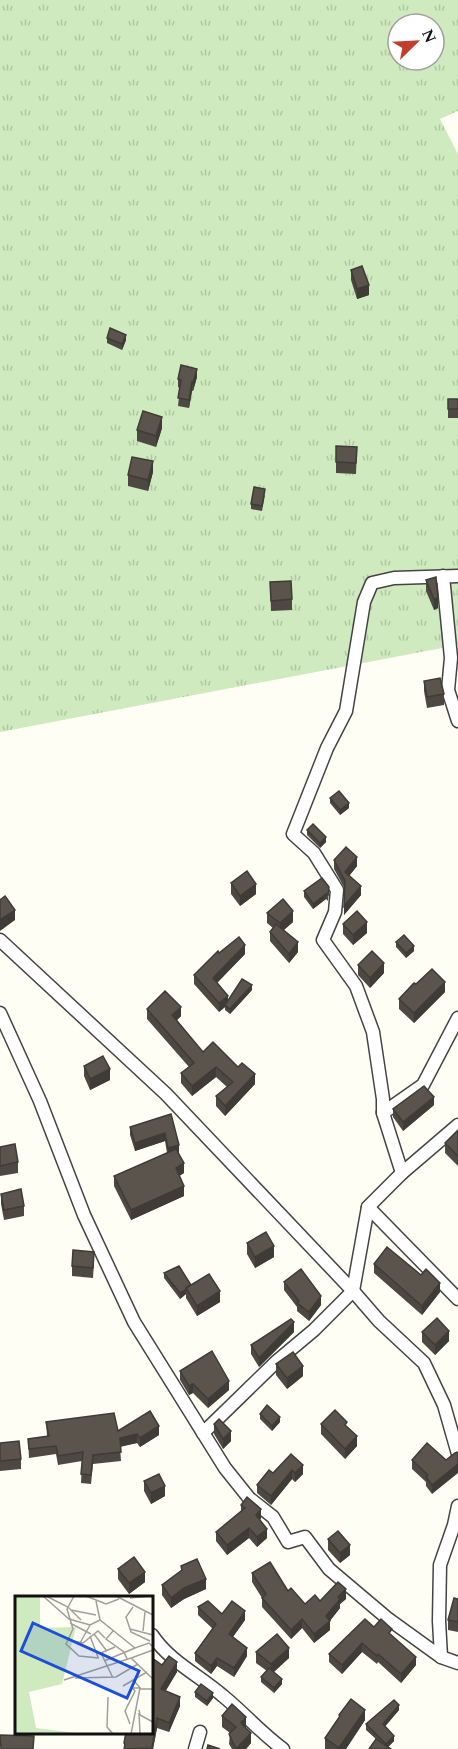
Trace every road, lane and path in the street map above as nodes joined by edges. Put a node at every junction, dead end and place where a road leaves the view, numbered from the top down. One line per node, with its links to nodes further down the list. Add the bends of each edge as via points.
1 (443, 576): 2 (street); 3 (street, via 451,658 448,690); 7 (street, via 372,583 364,602 346,711 293,834 314,854 337,890 335,912 322,940 356,986 373,1032)
2 (458, 576)
3 (458, 721)
4 (0, 940): 11 (street, via 166,1094)
5 (0, 1013): 13 (street, via 40,1101 84,1215 134,1322)
6 (458, 1018): 7 (street, via 423,1084)
7 (383, 1113): 9 (street)
8 (458, 1125): 9 (street)
9 (402, 1173): 10 (street)
10 (368, 1207): 11 (street); 12 (street)
11 (353, 1291): 13 (street); 14 (street, via 379,1322 424,1363 444,1405)
12 (458, 1299)
13 (203, 1433): 17 (street, via 249,1498 273,1517 288,1542 305,1537 329,1569)
14 (458, 1454)
15 (458, 1506): 17 (street, via 440,1565)
16 (153, 1636): 20 (street, via 181,1666 222,1695)
17 (441, 1657): 18 (street)
18 (458, 1663)
19 (200, 1732): 21 (street)
20 (281, 1748)
21 (195, 1749)

